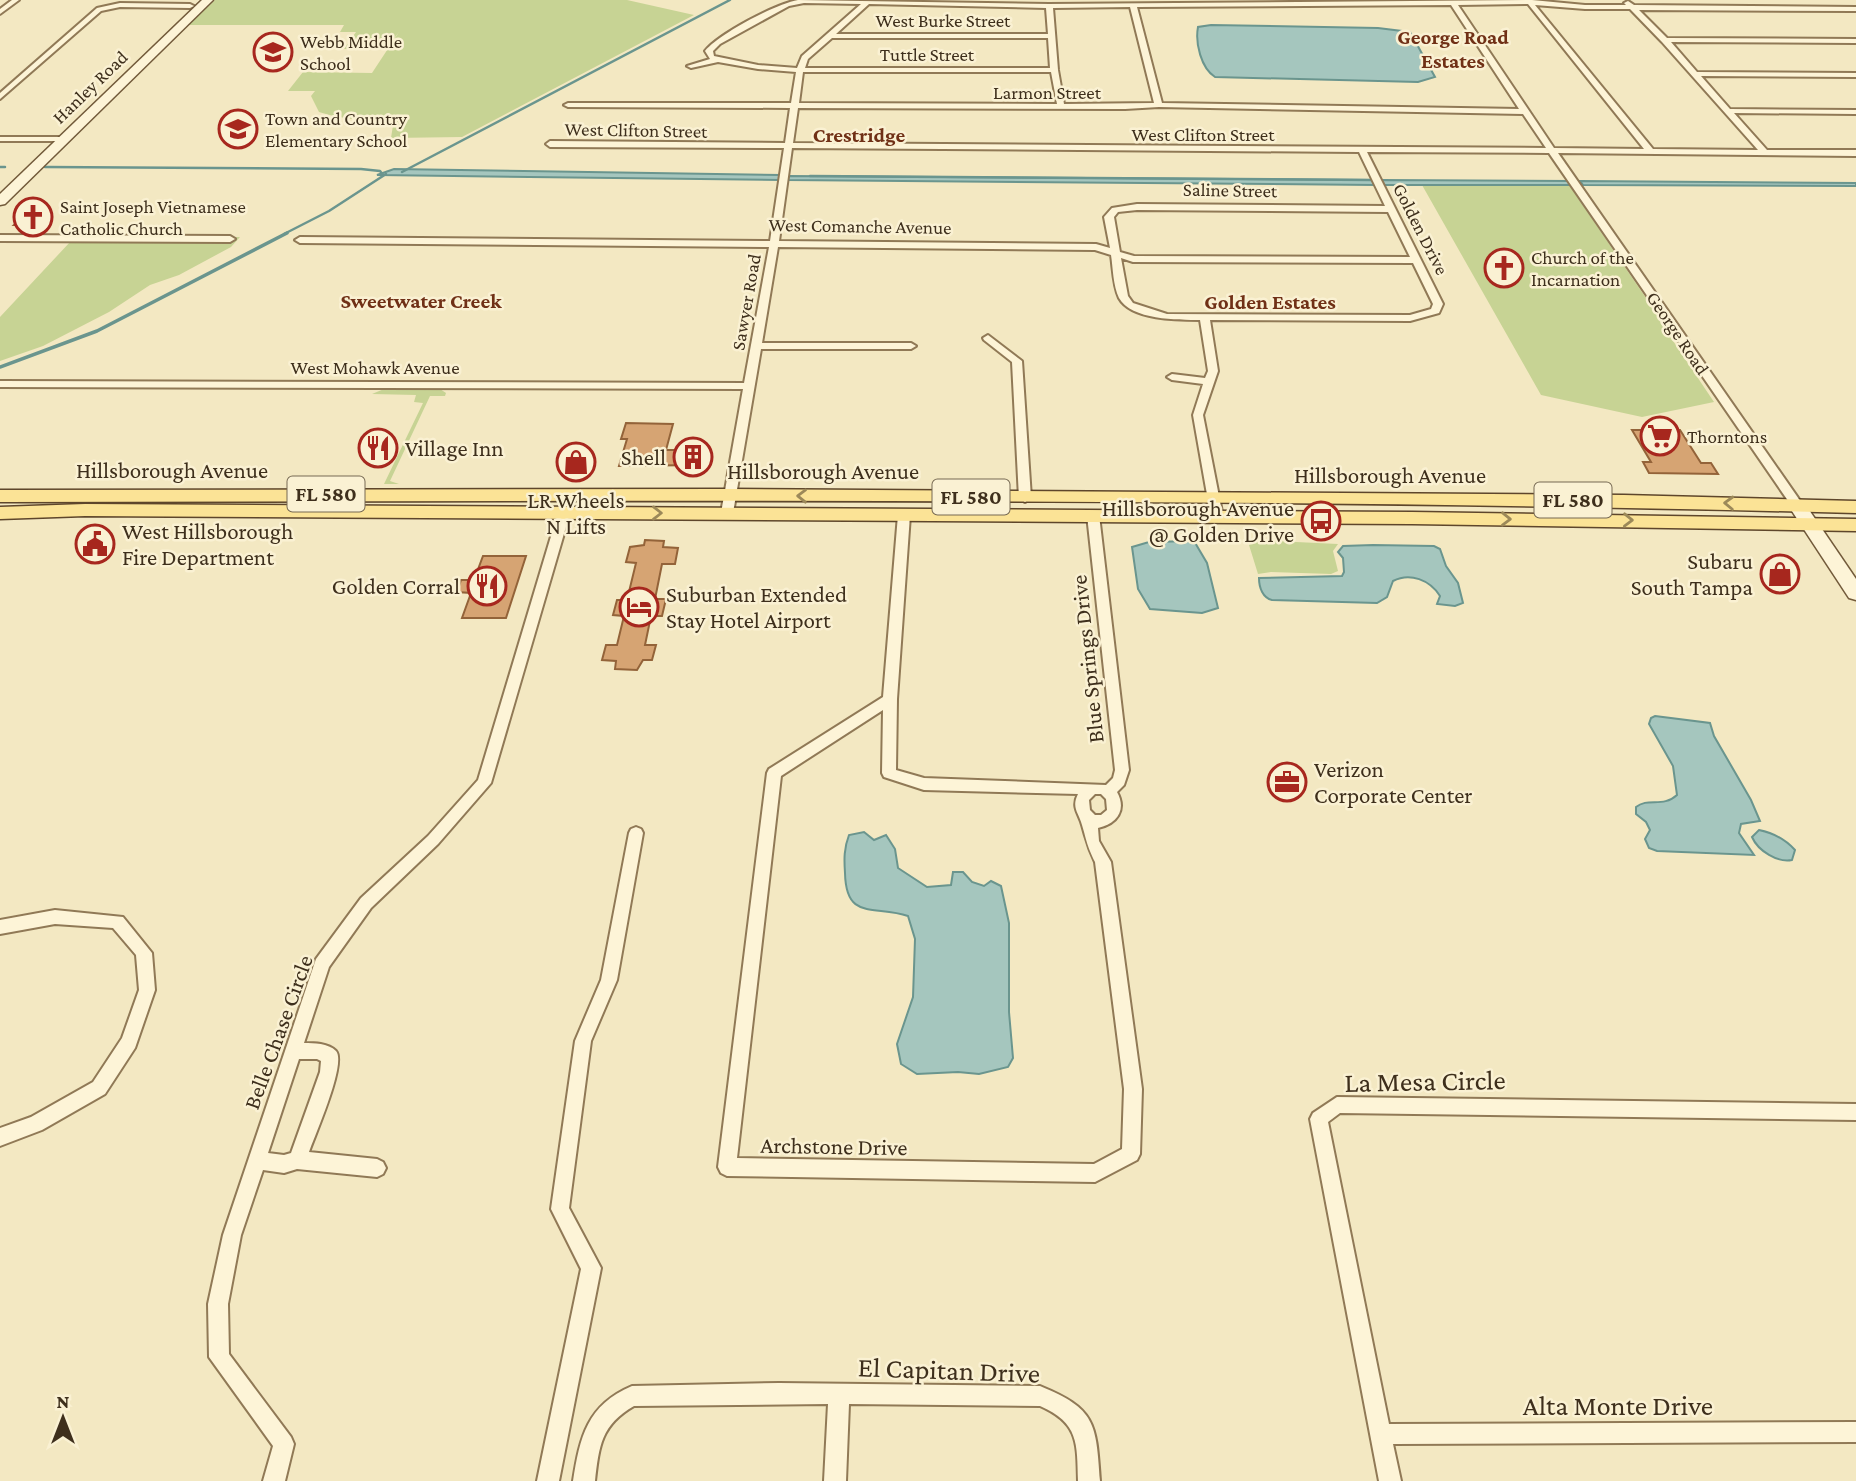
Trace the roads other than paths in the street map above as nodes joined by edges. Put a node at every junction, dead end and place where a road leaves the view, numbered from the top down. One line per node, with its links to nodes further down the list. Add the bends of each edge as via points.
1 (16, 0): 12 (street)
2 (208, 0): 15 (main road, Hanley Road)
3 (1625, 0): 10 (street)
4 (1529, 1): 7 (street); 10 (street); 44 (street)
5 (869, 2): 9 (street); 13 (street); 20 (street, via 788,4 712,46 711,57)
6 (193, 3): 18 (main road, Hanley Road); 29 (street, via 99,9)
7 (1453, 3): 8 (street); 35 (street, George Road)
8 (1133, 5): 9 (street); 31 (street)
9 (1049, 6): 14 (street)
10 (1632, 8): 11 (street); 16 (street)
11 (1856, 9)
12 (0, 12)
13 (833, 36): 14 (street, West Burke Street); 23 (street, via 805,58)
14 (1052, 36): 24 (street)
15 (169, 38): 18 (main road); 22 (main road, Hanley Road)
16 (1665, 40): 17 (street); 25 (street)
17 (1856, 41)
18 (151, 44): 19 (main road, Hanley Road)
19 (141, 53): 22 (main road, via 133,65); 28 (main road, Hanley Road)
20 (718, 60): 21 (street); 23 (street, Tuttle Street)
21 (691, 66)
22 (135, 70): 27 (main road, Hanley Road)
23 (800, 70): 24 (street, Tuttle Street); 32 (street, Sawyer Road)
24 (1054, 70): 33 (street)
25 (1695, 74): 26 (street); 34 (street)
26 (1856, 75)
27 (118, 87): 28 (main road); 38 (main road, Hanley Road)
28 (96, 96): 38 (main road, Hanley Road)
29 (0, 97)
30 (568, 105): 32 (street, Larmon Street)
31 (1159, 105): 33 (street, Larmon Street); 35 (street, Larmon Street)
32 (794, 107): 33 (street, Larmon Street); 40 (street, Sawyer Road)
33 (1061, 107)
34 (1726, 111): 36 (street); 43 (street)
35 (1525, 112): 42 (street, George Road)
36 (1856, 112)
37 (0, 139): 38 (street)
38 (58, 139): 46 (main road, Hanley Road)
39 (550, 144): 40 (street, West Clifton Street)
40 (789, 148): 41 (street, West Clifton Street); 52 (street, Sawyer Road)
41 (1362, 150): 42 (street, West Clifton Street); 48 (street, Golden Drive)
42 (1553, 152): 44 (street, West Clifton Street); 74 (street, George Road)
43 (1764, 152): 44 (street, West Clifton Street); 45 (street, West Clifton Street)
44 (1652, 153)
45 (1856, 153)
46 (12, 181): 47 (main road, Hanley Road)
47 (0, 201)
48 (1391, 209): 53 (street, Saline Street, via 1137,206 1115,210 1109,217); 54 (street, Golden Drive)
49 (0, 238): 50 (street)
50 (230, 239)
51 (300, 240): 52 (street, West Comanche Avenue)
52 (774, 243): 53 (street, West Comanche Avenue, via 1096,247); 57 (street, Sawyer Road)
53 (1116, 252): 54 (street, West Comanche Avenue, via 1133,259); 55 (street, via 1124,296 1130,304 1167,317)
54 (1418, 260): 55 (street, Golden Drive, via 1438,304 1425,316)
55 (1205, 318): 60 (street, via 1213,371)
56 (988, 338): 66 (street, via 1017,361)
57 (757, 346): 58 (street); 62 (street, Sawyer Road)
58 (911, 346)
59 (1172, 377): 60 (street)
60 (1208, 382): 76 (street, via 1198,415)
61 (0, 384): 62 (street, West Mohawk Avenue)
62 (750, 386): 73 (street, Sawyer Road)
63 (69, 494): 64 (main road, Hillsborough Avenue / FL 580); 69 (main road, Hillsborough Avenue / FL 580); 70 (main road)
64 (0, 496)
65 (931, 496): 66 (main road, Hillsborough Avenue / FL 580); 73 (main road, Hillsborough Avenue / FL 580, one-way to 73); 78 (main road, via 905,506 831,506)
66 (1025, 498): 67 (main road, Hillsborough Avenue / FL 580)
67 (1069, 498): 76 (main road, Hillsborough Avenue / FL 580); 79 (main road, via 1045,506 932,506)
68 (1487, 500): 74 (main road, Hillsborough Avenue / FL 580, one-way to 68); 76 (main road, Hillsborough Avenue / FL 580); 81 (main road, via 1482,509 1397,508)
69 (155, 502): 71 (main road, Hillsborough Avenue / FL 580, via 222,511); 71 (main road, Hillsborough Avenue / FL 580, via 257,494); 77 (main road, Hillsborough Avenue / FL 580)
70 (0, 503)
71 (404, 503): 72 (main road, Hillsborough Avenue / FL 580)
72 (565, 503): 73 (main road, Hillsborough Avenue / FL 580); 90 (street, Belle Chase Circle, via 484,783 433,840 366,902 322,964)
73 (728, 504): 78 (main road, Hillsborough Avenue / FL 580)
74 (1797, 505): 75 (main road, Hillsborough Avenue / FL 580); 82 (main road, George Road)
75 (1856, 507)
76 (1215, 508): 80 (main road, Hillsborough Avenue / FL 580); 81 (main road, Hillsborough Avenue / FL 580)
77 (0, 513)
78 (807, 514): 79 (main road, Hillsborough Avenue / FL 580)
79 (904, 515): 80 (main road, Hillsborough Avenue / FL 580); 85 (street)
80 (1093, 515): 86 (street, Blue Springs Drive, via 1122,770 1119,781)
81 (1372, 518): 82 (main road, Hillsborough Avenue / FL 580, one-way to 82)
82 (1809, 523): 83 (main road, Hillsborough Avenue / FL 580); 84 (main road, George Road)
83 (1856, 525)
84 (1856, 593)
85 (890, 699): 86 (street, via 889,773 924,784); 87 (street, Archstone Drive, via 774,773 727,1167 1095,1173 1131,1154 1133,1089 1103,862 1092,841)
86 (1101, 790): 87 (street, via 1087,791 1082,803); 87 (street, via 1114,803 1110,817 1097,822)
87 (1089, 819)
88 (636, 833): 100 (street, via 609,980 583,1041 560,1209 591,1268)
89 (0, 927): 92 (street, via 55,917 117,922 144,953 148,990 129,1042 99,1088 36,1124)
90 (293, 1051): 93 (street, Belle Chase Circle); 94 (street, via 319,1051 330,1057)
91 (1856, 1112): 98 (street, La Mesa Circle, via 1338,1105 1319,1119)
92 (0, 1137)
93 (257, 1160): 94 (street, via 284,1164); 99 (street, Belle Chase Circle, via 232,1235 218,1304 219,1357 284,1444)
94 (298, 1160): 95 (street)
95 (377, 1168)
96 (839, 1395): 101 (street, El Capitan Drive, via 632,1396 612,1406 598,1423); 102 (street); 103 (street, El Capitan Drive, via 1040,1396 1065,1405 1086,1432)
97 (1856, 1432): 98 (street, Alta Monte Drive)
98 (1381, 1434): 104 (street)
99 (274, 1481)
100 (548, 1481)
101 (584, 1481)
102 (835, 1481)
103 (1088, 1481)
104 (1390, 1481)

